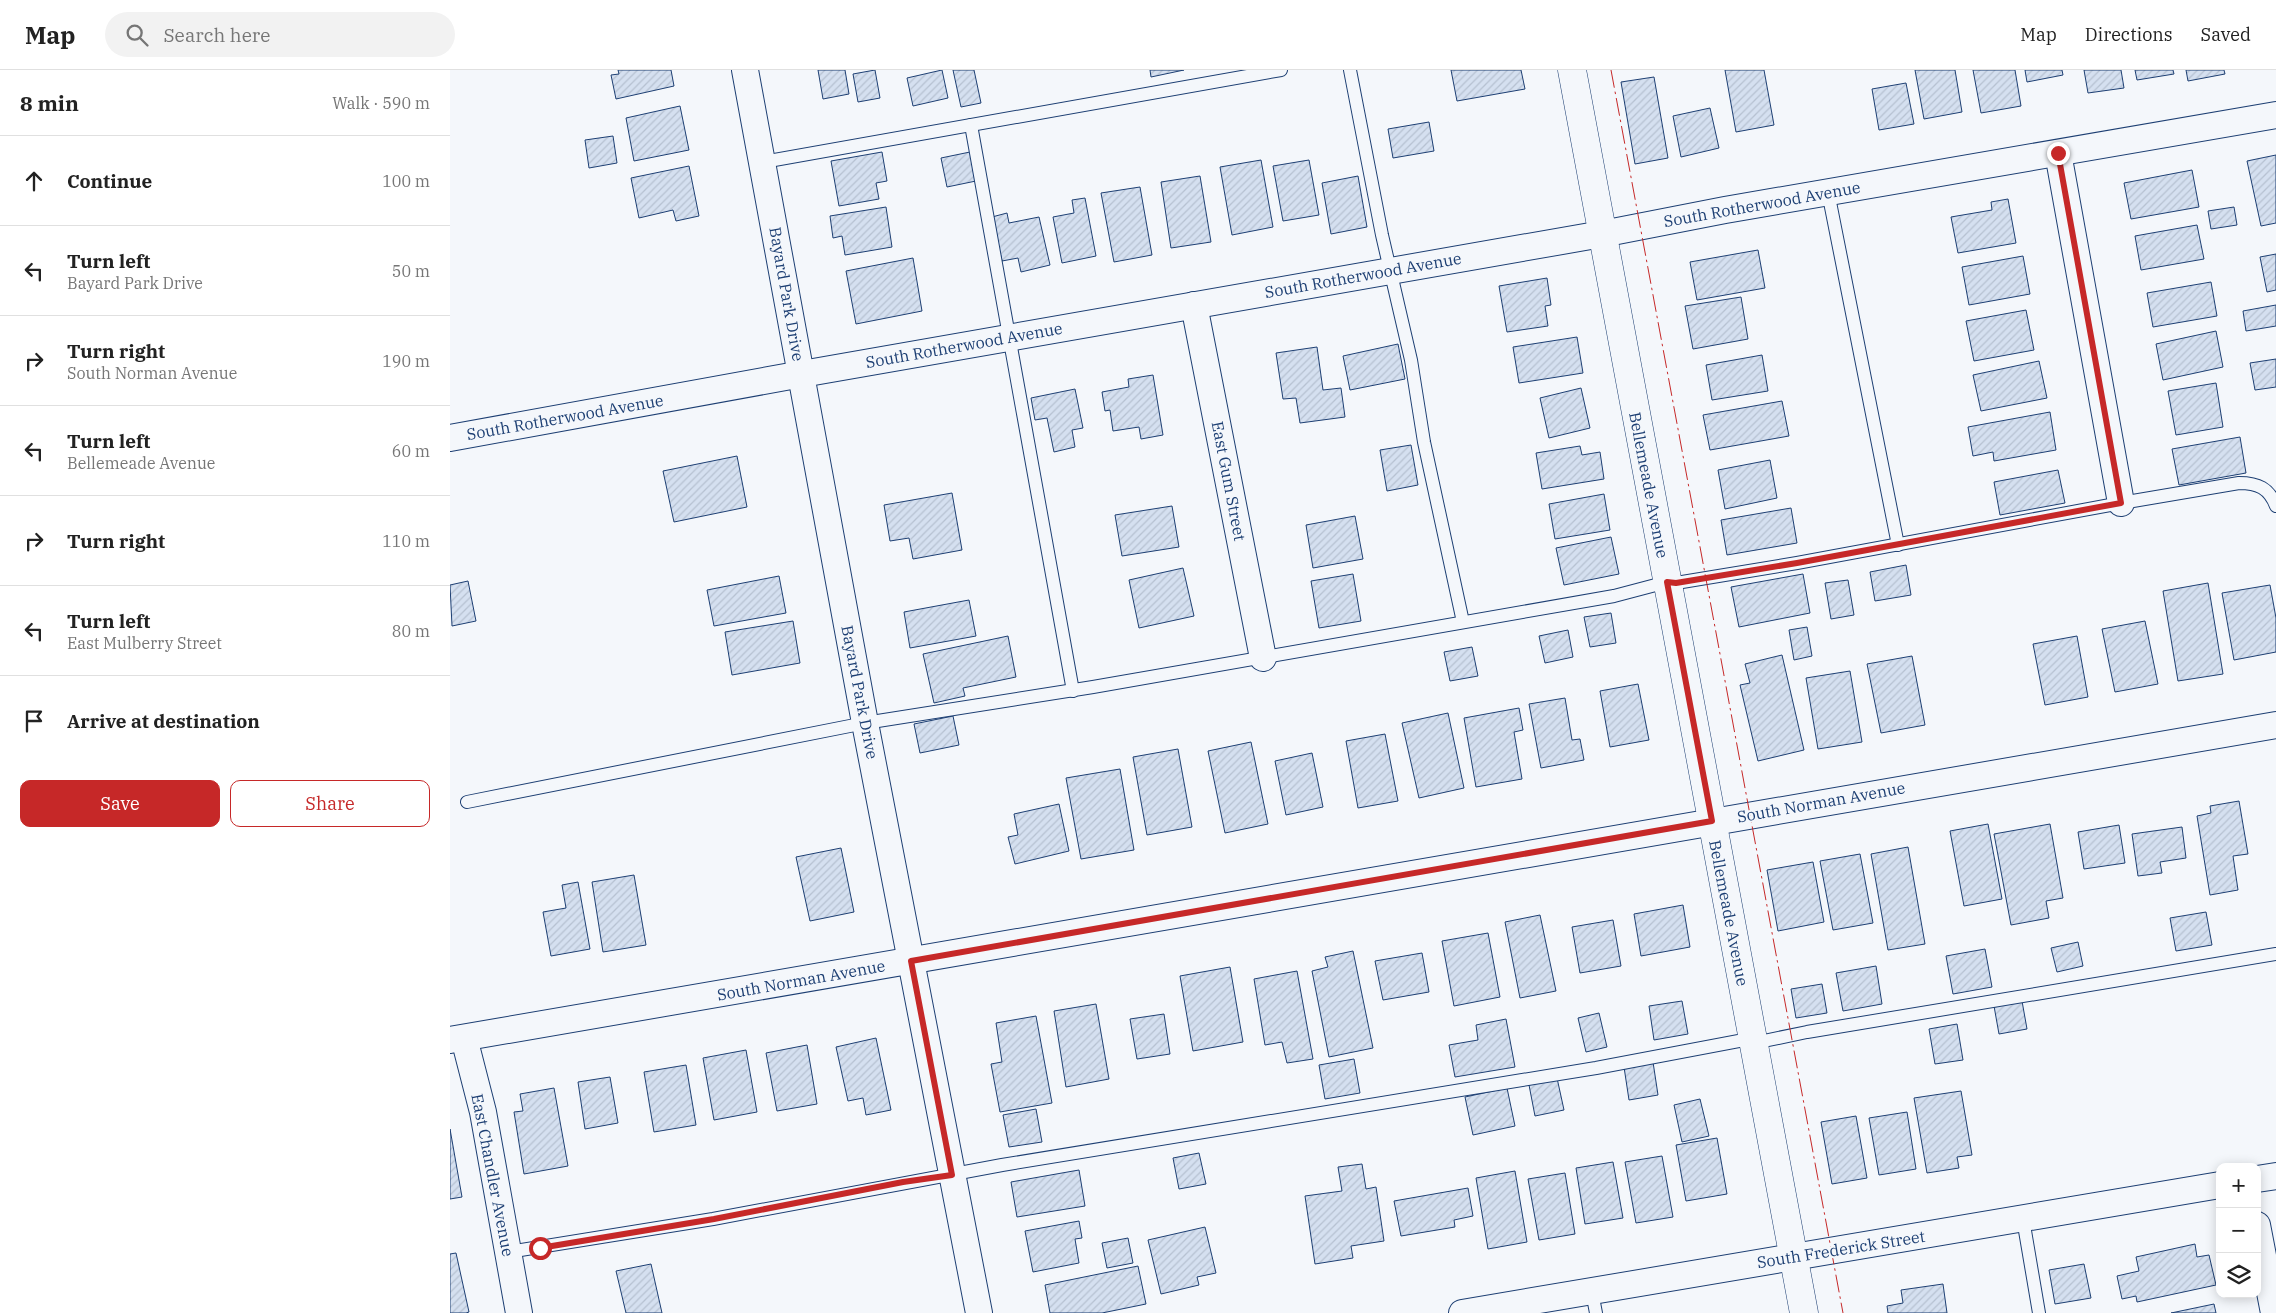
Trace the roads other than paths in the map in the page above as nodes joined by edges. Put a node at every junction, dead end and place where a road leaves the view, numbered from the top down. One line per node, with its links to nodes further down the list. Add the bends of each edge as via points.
1 (745, 70): 8 (street, Bayard Park Drive)
2 (1281, 70): 6 (lane)
3 (1350, 70): 11 (lane)
4 (1572, 70): 10 (street, Bellemeade Avenue)
5 (2276, 115): 7 (street, South Rotherwood Avenue)
6 (971, 125): 8 (lane); 13 (lane)
7 (2058, 153): 9 (street, South Rotherwood Avenue); 16 (street)
8 (763, 162): 14 (street, Bayard Park Drive)
9 (1828, 192): 10 (street, South Rotherwood Avenue); 18 (lane)
10 (1602, 234): 11 (street, South Rotherwood Avenue); 19 (street, Bellemeade Avenue)
11 (1390, 270): 12 (street, South Rotherwood Avenue); 20 (lane)
12 (1194, 305): 13 (street, South Rotherwood Avenue); 21 (street, East Gum Street)
13 (1010, 337): 14 (street, South Rotherwood Avenue); 22 (lane)
14 (802, 374): 15 (street, South Rotherwood Avenue); 23 (street, Bayard Park Drive)
15 (450, 438)
16 (2121, 503): 17 (lane, via 2254,483 2262,486); 18 (lane)
17 (2276, 506)
18 (1898, 545): 19 (lane)
19 (1667, 582): 20 (lane, via 1614,596); 26 (street, Bellemeade Avenue)
20 (1463, 622): 21 (lane)
21 (1263, 658): 22 (lane)
22 (1073, 691): 23 (lane)
23 (866, 723): 25 (lane); 28 (street, Bayard Park Drive)
24 (2276, 724): 26 (street, South Norman Avenue)
25 (467, 802)
26 (1712, 821): 28 (street, South Norman Avenue); 30 (street, Bellemeade Avenue)
27 (2276, 954): 30 (lane)
28 (911, 961): 29 (street, South Norman Avenue); 31 (street, Bayard Park Drive)
29 (457, 1039): 37 (street, East Chandler Avenue, via 483,1112)
30 (1754, 1043): 31 (lane, via 1744,1040 1596,1068); 38 (street, Bellemeade Avenue)
31 (952, 1175): 37 (lane, via 714,1219); 41 (street, Bayard Park Drive)
32 (2276, 1176): 33 (street)
33 (2261, 1178)
34 (2216, 1187): 35 (street, South Frederick Street)
35 (2022, 1219): 38 (street, South Frederick Street); 44 (lane)
36 (2261, 1246): 45 (street)
37 (508, 1252): 40 (street, East Chandler Avenue)
38 (1793, 1257): 39 (street, South Frederick Street); 43 (street, Bellemeade Avenue)
39 (1594, 1302): 42 (street, South Frederick Street)
40 (519, 1313)
41 (979, 1313)
42 (1462, 1313)
43 (1804, 1313)
44 (2039, 1313)
45 (2274, 1313)

